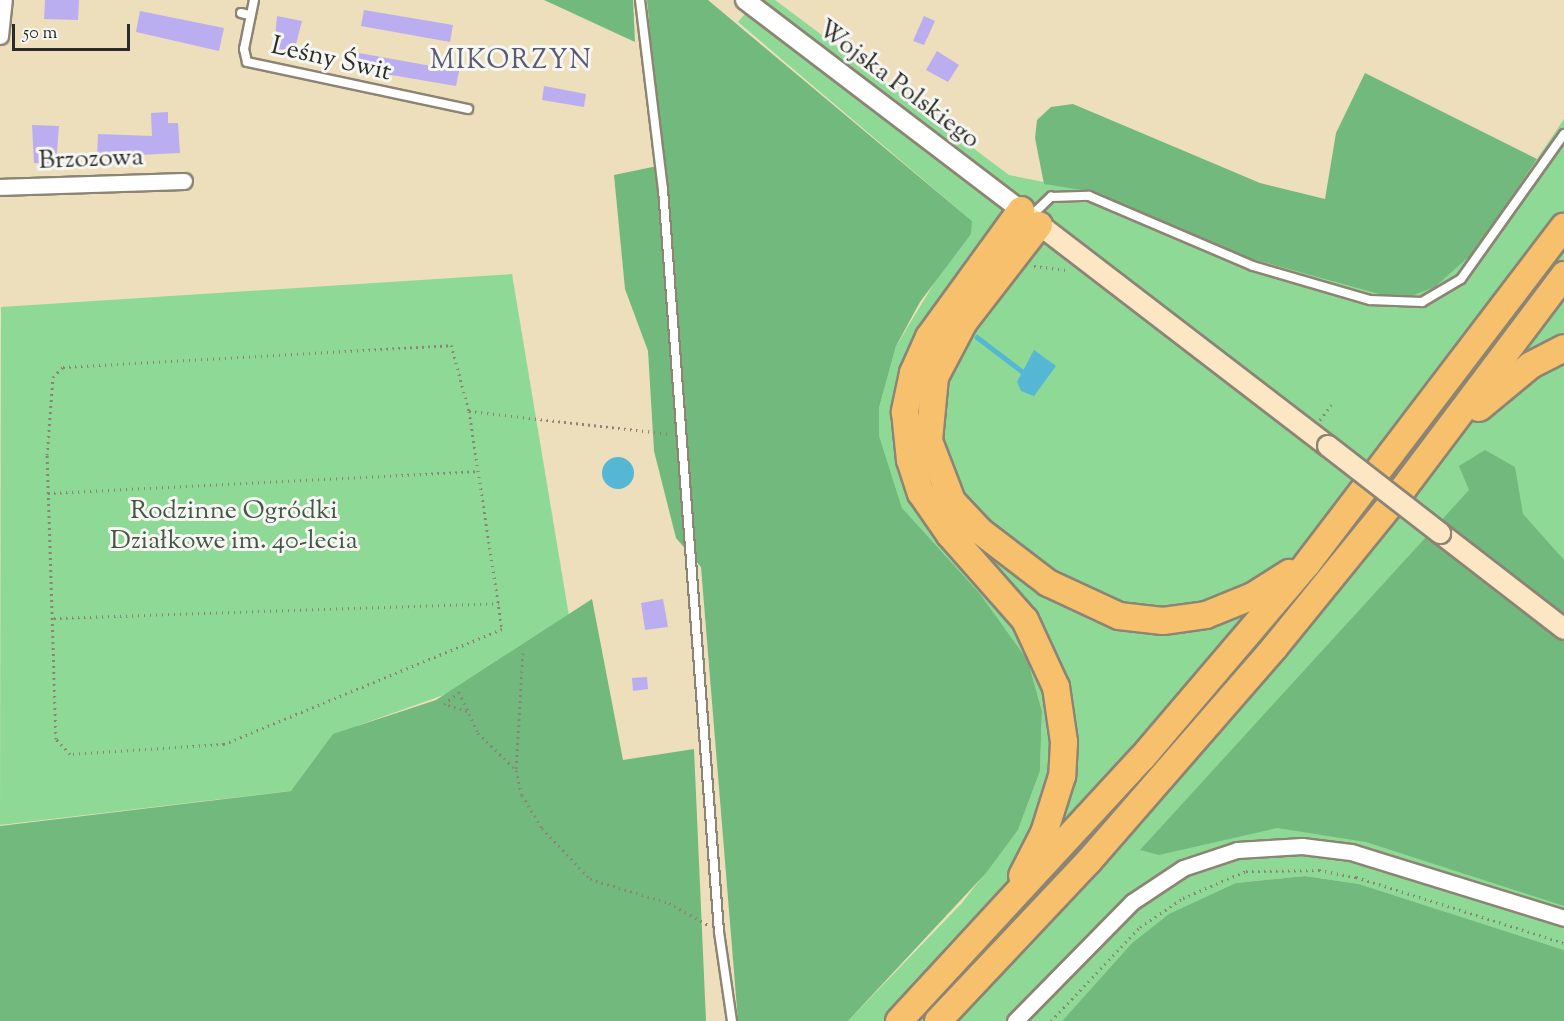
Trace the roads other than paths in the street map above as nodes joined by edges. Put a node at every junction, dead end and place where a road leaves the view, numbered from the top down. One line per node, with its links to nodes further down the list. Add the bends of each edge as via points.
1 (4, 0): 7 (street)
2 (254, 0): 6 (lane, Leśny Świt)
3 (640, 0): 21 (lane, via 651,124 663,189 719,932)
4 (745, 0): 12 (street, Wojska Polskiego)
5 (241, 13): 6 (lane)
6 (250, 15): 8 (lane, Leśny Świt, via 244,57 255,65)
7 (0, 36)
8 (468, 109)
9 (1564, 134): 12 (lane, via 1461,279 1422,302 1370,300 1253,266 1089,196 1051,197)
10 (184, 181): 11 (street, Brzozowa)
11 (0, 188)
12 (1030, 217): 17 (highway, via 964,322 933,384 927,418 932,454 960,511 1065,594 1135,619 1179,620 1227,607 1276,583); 18 (main road, bridge); 20 (highway, via 929,337 913,373 905,412 910,460 921,493 950,535 1025,620 1050,667 1062,720 1062,776 1044,833 1017,883)
13 (1564, 227): 17 (highway)
14 (1564, 275): 16 (highway)
15 (1564, 348): 16 (highway, via 1531,365)
16 (1452, 427): 23 (highway, via 1205,729)
17 (1324, 542): 20 (highway, via 1149,750)
18 (1564, 629)
19 (1564, 918): 24 (street, via 1351,852 1302,846 1237,850 1183,868 1132,902)
20 (973, 944): 22 (highway)
21 (732, 1021)
22 (899, 1021)
23 (938, 1021)
24 (1015, 1021)

